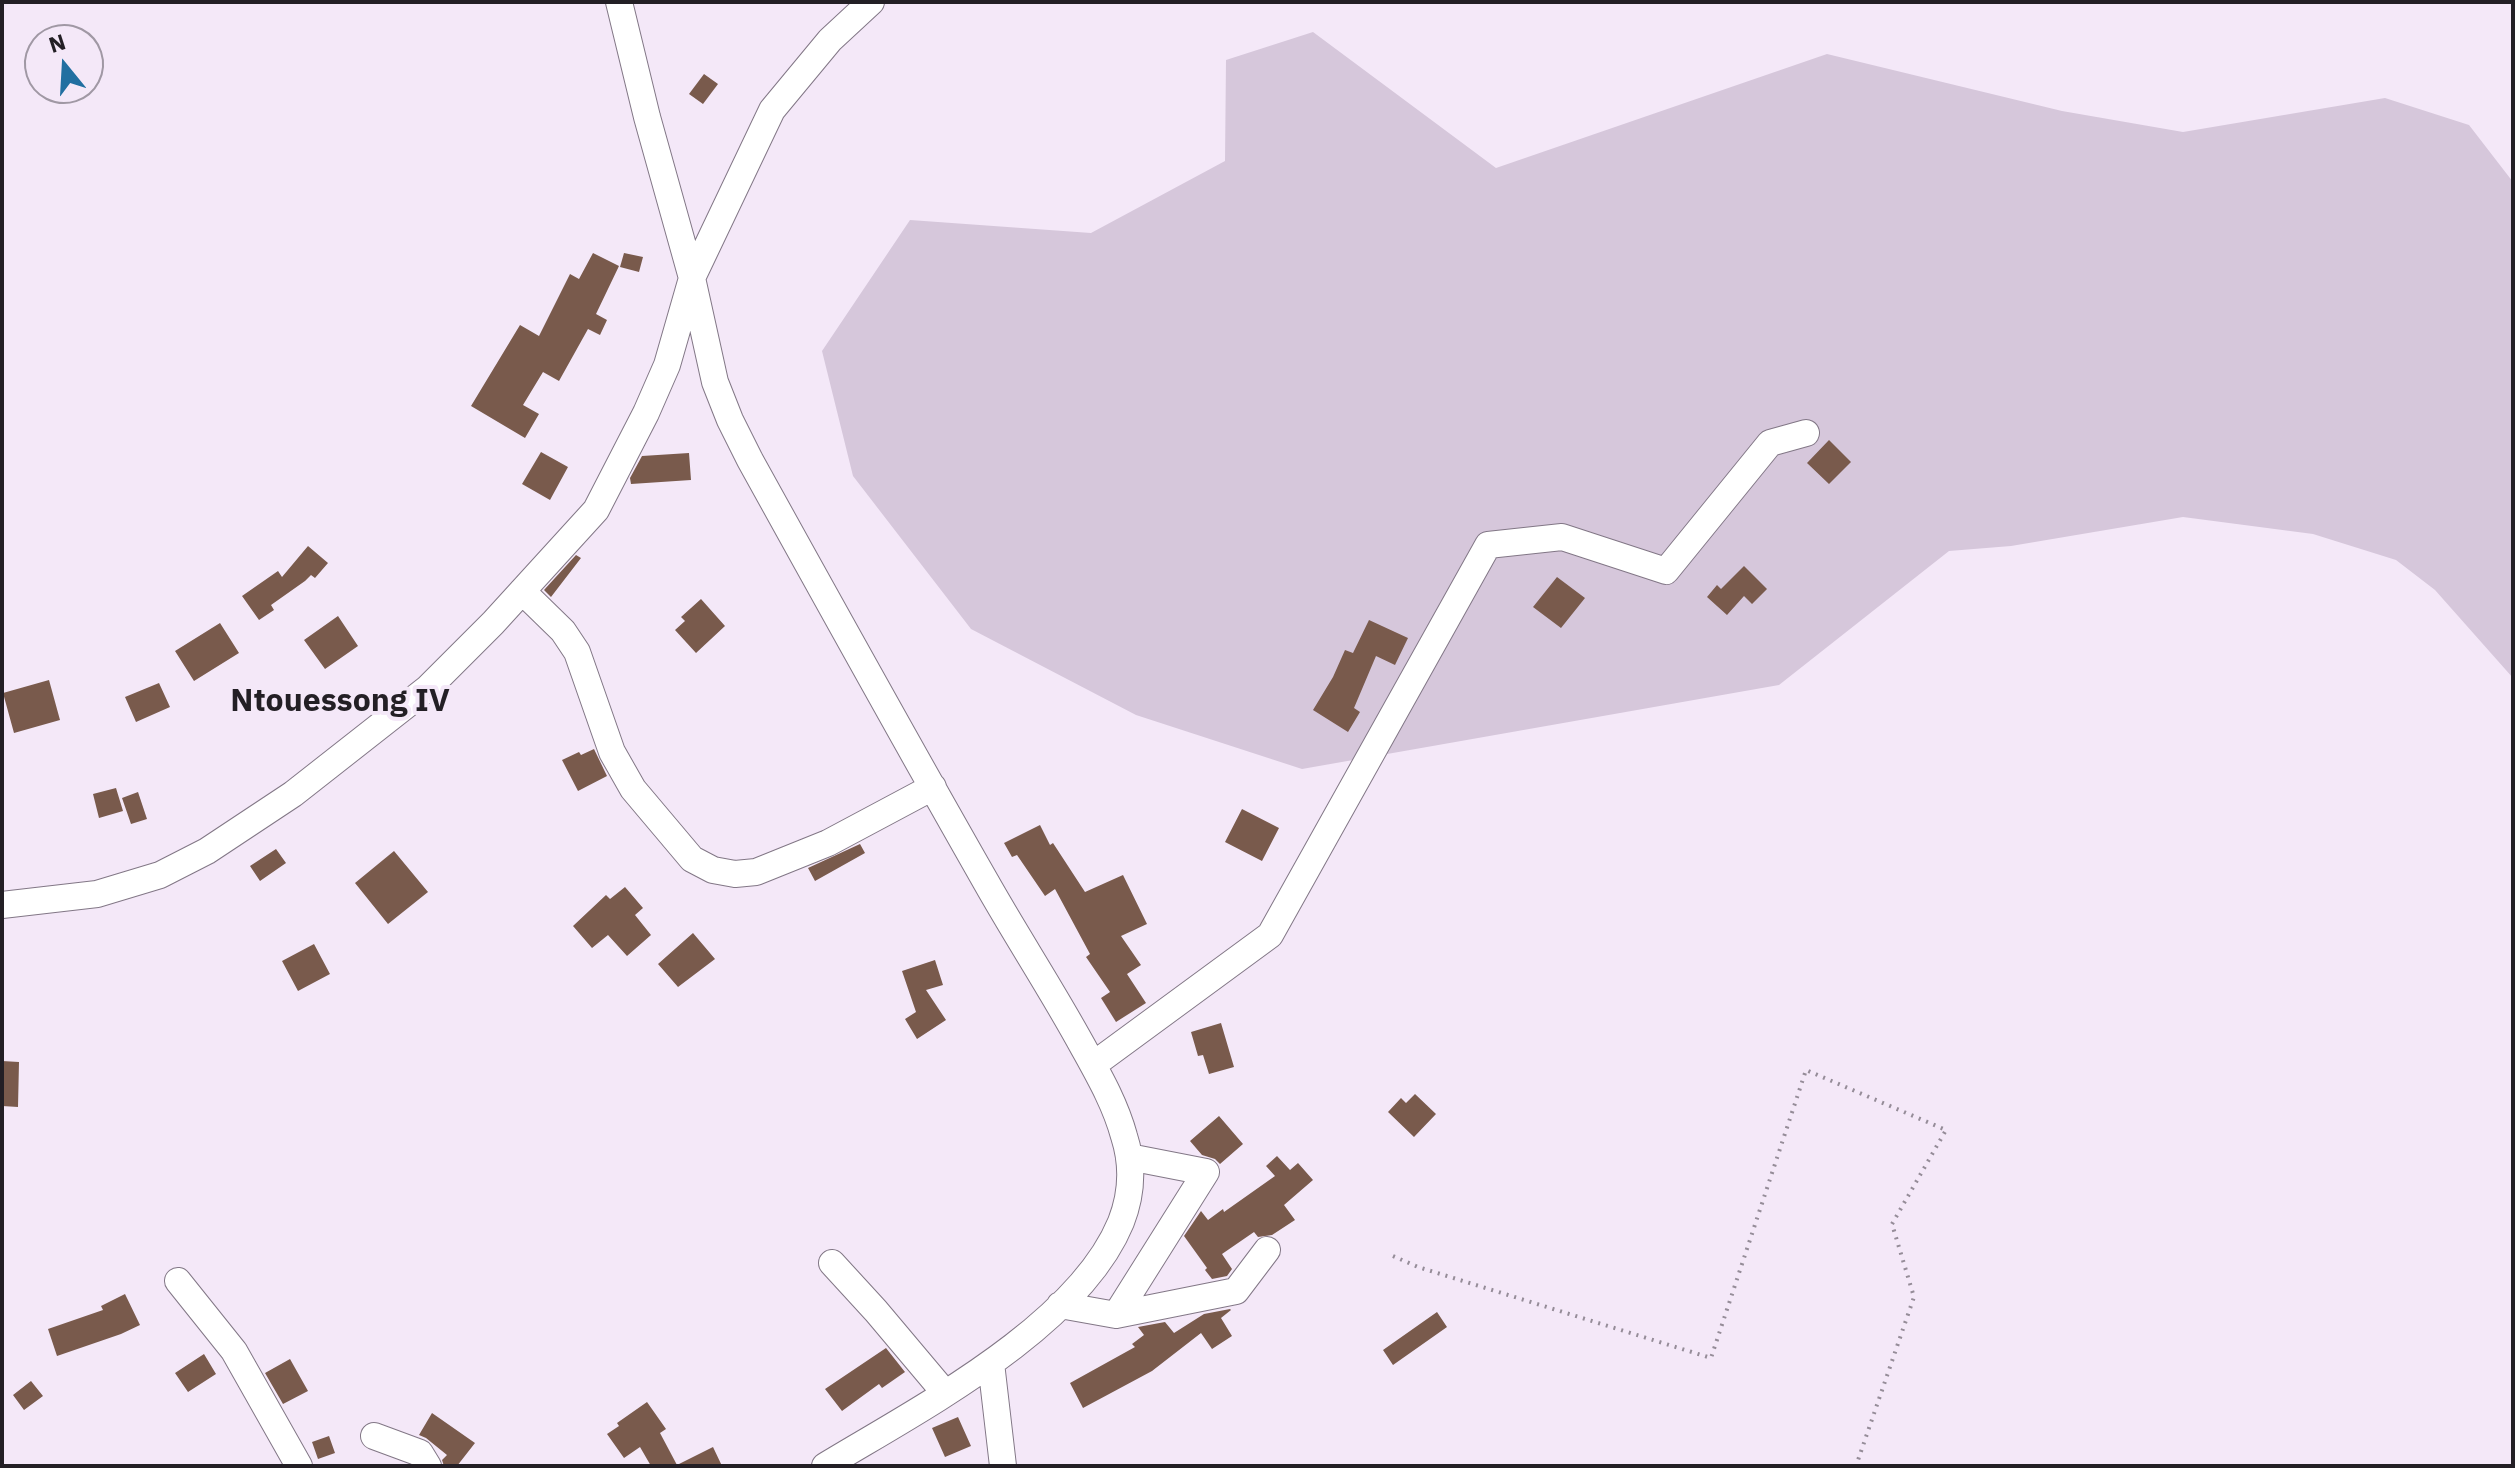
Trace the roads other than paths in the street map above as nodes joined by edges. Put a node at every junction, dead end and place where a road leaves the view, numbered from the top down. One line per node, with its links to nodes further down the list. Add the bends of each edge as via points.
1 (619, 2): 3 (street)
2 (871, 2): 3 (street, via 830,40 772,110)
3 (692, 278): 5 (street, via 667,365 596,510); 6 (street, via 715,382 730,420)
4 (1806, 433): 8 (street, via 1770,443 1666,571 1562,537 1488,545 1270,935)
5 (522, 591): 6 (street, via 577,652 612,752 633,789 692,859 713,870 756,872 828,843); 7 (street, via 428,688 293,794 207,851 160,875 97,894)
6 (933, 787): 8 (street)
7 (2, 905)
8 (1093, 1065): 9 (street, via 1113,1105)
9 (1129, 1157): 13 (street, via 1131,1189 1107,1253); 14 (street, via 1206,1172)
10 (1267, 1250): 14 (street, via 1236,1291)
11 (832, 1263): 16 (street)
12 (178, 1281): 18 (street, via 234,1351)
13 (1060, 1305): 14 (street); 15 (street)
14 (1116, 1315)
15 (991, 1363): 16 (street); 21 (street)
16 (945, 1393): 20 (street)
17 (374, 1436): 19 (street, via 420,1453)
18 (299, 1466)
19 (428, 1466)
20 (825, 1466)
21 (1003, 1466)

